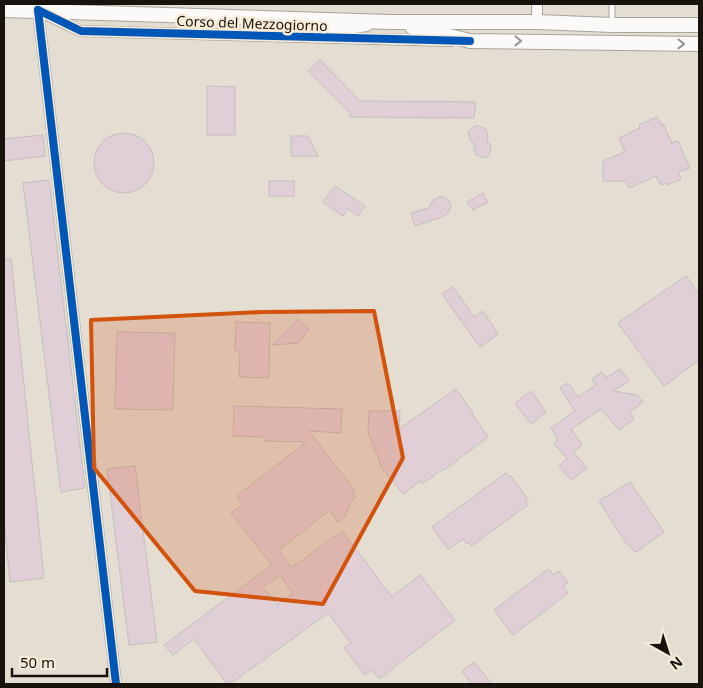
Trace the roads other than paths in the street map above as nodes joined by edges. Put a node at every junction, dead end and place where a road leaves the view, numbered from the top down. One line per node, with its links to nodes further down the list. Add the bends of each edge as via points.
1 (537, 4): 6 (street)
2 (612, 4): 7 (lane)
3 (4, 10): 4 (main road, Corso del Mezzogiorno)
4 (38, 10): 5 (main road, Corso del Mezzogiorno); 9 (street, Corso del Mezzogiorno, via 81,31); 12 (street)
5 (390, 22): 6 (main road, Corso del Mezzogiorno); 9 (street); 10 (main road)
6 (536, 22): 7 (main road, Corso del Mezzogiorno)
7 (612, 25): 8 (main road, Corso del Mezzogiorno)
8 (699, 25)
9 (296, 37): 10 (street, Corso del Mezzogiorno)
10 (470, 41): 11 (main road, Corso del Mezzogiorno, one-way to 11)
11 (699, 44)
12 (116, 684)

